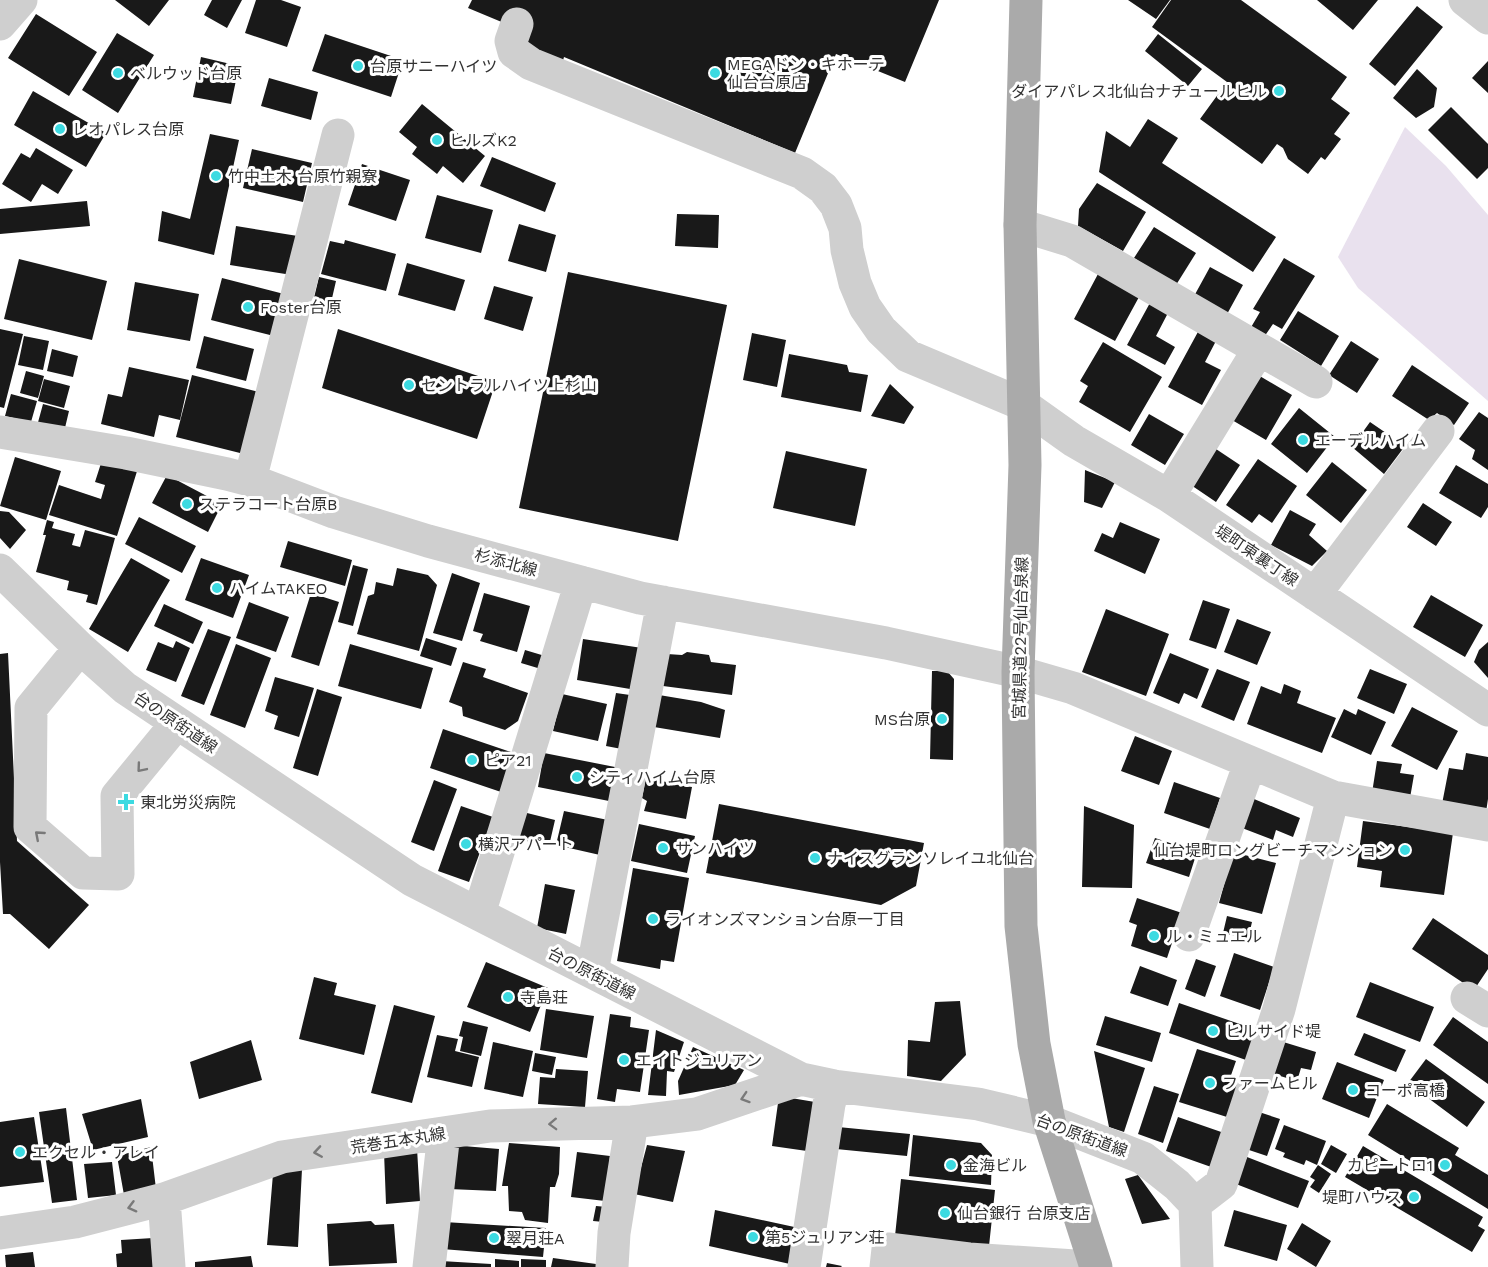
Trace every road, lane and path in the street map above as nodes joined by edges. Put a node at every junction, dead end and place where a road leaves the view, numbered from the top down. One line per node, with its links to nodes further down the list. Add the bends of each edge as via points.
1 (21, 0): 5 (street)
2 (1026, 0): 8 (main road, 宮城県道22号仙台泉線)
3 (1465, 0): 4 (street)
4 (1488, 18)
5 (0, 24)
6 (517, 24): 11 (street, 堤町東裏丁線, via 511,41 514,52 531,64 802,173 823,188 836,205 845,228 855,284 881,330 908,356)
7 (338, 135): 14 (street)
8 (1020, 225): 9 (street, via 1072,241); 11 (main road, 宮城県道22号仙台泉線)
9 (1259, 349): 10 (street); 15 (street)
10 (1316, 382)
11 (1022, 404): 15 (street, 堤町東裏丁線, via 1074,441); 21 (main road, 宮城県道22号仙台泉線, via 1025,465)
12 (1438, 431): 18 (street)
13 (0, 432): 14 (street, 杉添北線, via 126,453)
14 (250, 480): 17 (street, 杉添北線, via 428,542)
15 (1169, 496): 18 (street, 堤町東裏丁線)
16 (0, 570): 20 (street, 台の原街道線)
17 (581, 582): 19 (street, 杉添北線); 27 (street)
18 (1315, 594): 22 (street, 堤町東裏丁線)
19 (663, 602): 21 (street, 杉添北線); 29 (street)
20 (80, 648): 23 (street, 台の原街道線, via 125,688); 23 (street, one-way to 20, via 117,796 118,874 83,873 30,827 31,708)
21 (1018, 672): 24 (street, 杉添北線, via 1073,688); 32 (main road, 宮城県道22号仙台泉線, via 1021,926 1034,1044)
22 (1488, 710)
23 (177, 723): 27 (street, 台の原街道線, via 412,880)
24 (1250, 763): 25 (street, 杉添北線); 28 (street)
25 (1333, 797): 26 (street, 杉添北線); 36 (street, via 1279,1009 1221,1184)
26 (1488, 825)
27 (479, 914): 29 (street, 台の原街道線)
28 (1189, 935)
29 (591, 972): 30 (street, 台の原街道線)
30 (801, 1079): 31 (street, 台の原街道線); 33 (street, 荒巻五本丸線, one-way to 33, via 697,1114)
31 (834, 1086): 32 (street, 台の原街道線, via 978,1104); 41 (street)
32 (1049, 1121): 36 (street, 台の原街道線, via 1143,1158 1178,1185); 44 (main road, 宮城県道22号仙台泉線)
33 (632, 1122): 34 (street, 荒巻五本丸線, one-way to 34, via 490,1126); 40 (street)
34 (444, 1133): 35 (street, 荒巻五本丸線, one-way to 35, via 282,1157); 39 (street)
35 (164, 1199): 37 (street, 荒巻五本丸線, one-way to 37, via 75,1222); 38 (street)
36 (1194, 1204): 45 (street)
37 (0, 1233)
38 (169, 1267)
39 (429, 1267)
40 (612, 1267)
41 (804, 1267)
42 (886, 1267): 43 (street, via 888,1249)
43 (1090, 1267)
44 (1096, 1267)
45 (1197, 1267)

